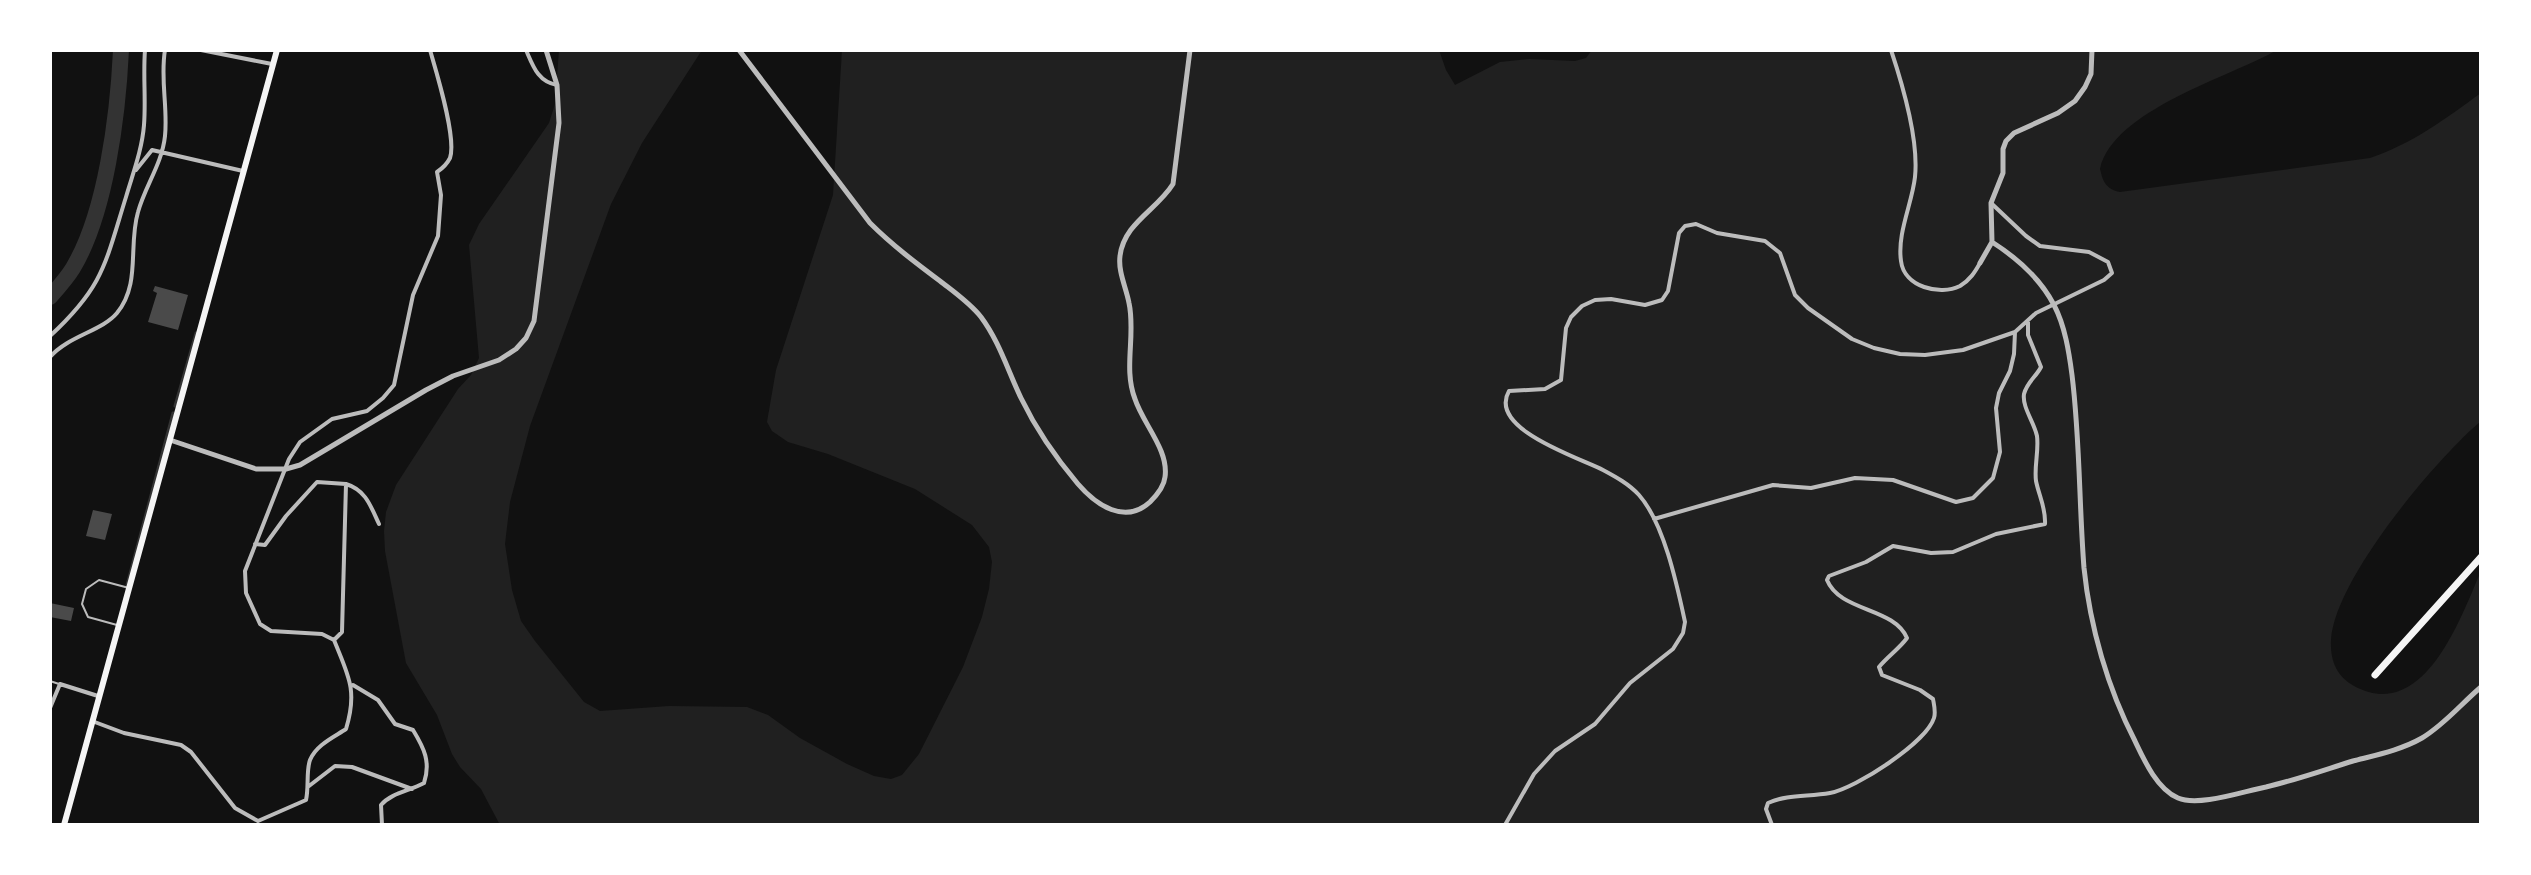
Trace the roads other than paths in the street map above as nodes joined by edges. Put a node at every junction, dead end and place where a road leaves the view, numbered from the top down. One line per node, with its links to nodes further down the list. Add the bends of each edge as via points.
1 (145, 50): 16 (street, via 144,126)
2 (165, 50): 14 (street)
3 (201, 50): 12 (street)
4 (277, 50): 12 (main road)
5 (430, 50): 26 (street, via 450,157 437,172 438,236 413,295 394,385 367,411 332,419 310,433)
6 (526, 50): 13 (street, via 537,74)
7 (546, 50): 13 (street)
8 (739, 50): 9 (street, via 870,223 978,313 1058,460 1094,501 1125,513 1143,509 1165,477 1164,457 1130,381 1131,323 1120,256 1133,226 1173,184)
9 (1190, 50)
10 (1891, 50): 19 (street, via 1915,158 1901,264 1920,286 1949,290 1972,277)
11 (2092, 50): 17 (street, via 2091,74 2075,101 2006,141 2003,173)
12 (274, 65): 15 (main road)
13 (557, 85): 26 (street, via 559,123 539,295 526,338 499,360 453,376 318,456)
14 (162, 151): 15 (street); 16 (street, via 152,150); 24 (street, via 137,213 131,288 124,303 114,317)
15 (245, 172): 25 (main road)
16 (132, 176): 23 (street, via 100,278)
17 (1991, 203): 18 (street); 20 (street, via 2040,246 2089,252 2108,262 2112,273 2104,280)
18 (1992, 242): 19 (street); 20 (street, via 2019,260)
19 (1980, 263)
20 (2054, 305): 21 (street); 39 (street, via 2069,355 2076,411 2090,609 2126,724 2167,792 2196,802 2291,781 2408,745 2441,724)
21 (2028, 322): 22 (street); 48 (street, via 2041,367 2023,398 2036,434 2036,478 2045,524 1996,534 1953,552 1893,546 1829,576 1830,588 1905,632 1907,638 1879,667 1882,675 1933,699 1936,714 1906,750 1852,786 1768,803)
22 (2015, 332): 28 (street, via 2010,371 1996,408 2000,452 1993,478 1973,498 1956,502 1893,480 1855,478 1811,488 1773,485); 28 (street, via 1963,350 1925,355 1874,348 1852,339 1801,301 1780,253 1765,241 1685,226 1662,300 1645,305 1595,300 1582,306 1566,328 1561,380 1545,389 1509,391 1504,399 1512,418 1527,433 1623,481)
23 (50, 336)
24 (50, 357)
25 (170, 440): 26 (street, via 256,469); 32 (main road)
26 (286, 469): 30 (street)
27 (346, 484): 29 (street, via 368,500); 30 (street, via 317,482 265,545); 34 (street, via 342,632)
28 (1654, 519): 47 (street, via 1681,604 1683,633 1595,724 1555,751 1534,774)
29 (379, 524)
30 (255, 544): 34 (street, via 244,583 260,624 271,631 322,634)
31 (2481, 557): 35 (highway)
32 (129, 588): 33 (main road); 33 (lane, via 99,580 86,589 82,604 88,617)
33 (118, 625): 40 (main road)
34 (334, 640): 38 (street)
35 (2375, 675)
36 (50, 681): 37 (lane)
37 (60, 684): 40 (street); 41 (street)
38 (353, 685): 43 (street, via 346,729 317,748 309,761); 44 (street, via 378,700 395,724 413,730 425,750 429,770 424,783)
39 (2481, 687)
40 (99, 696): 42 (main road)
41 (50, 708)
42 (92, 721): 43 (street, via 181,745 235,808 258,821 306,800); 45 (main road)
43 (309, 786): 44 (street, via 335,766)
44 (413, 789): 46 (street, via 381,805)
45 (64, 825)
46 (382, 825)
47 (1505, 825)
48 (1772, 825)

